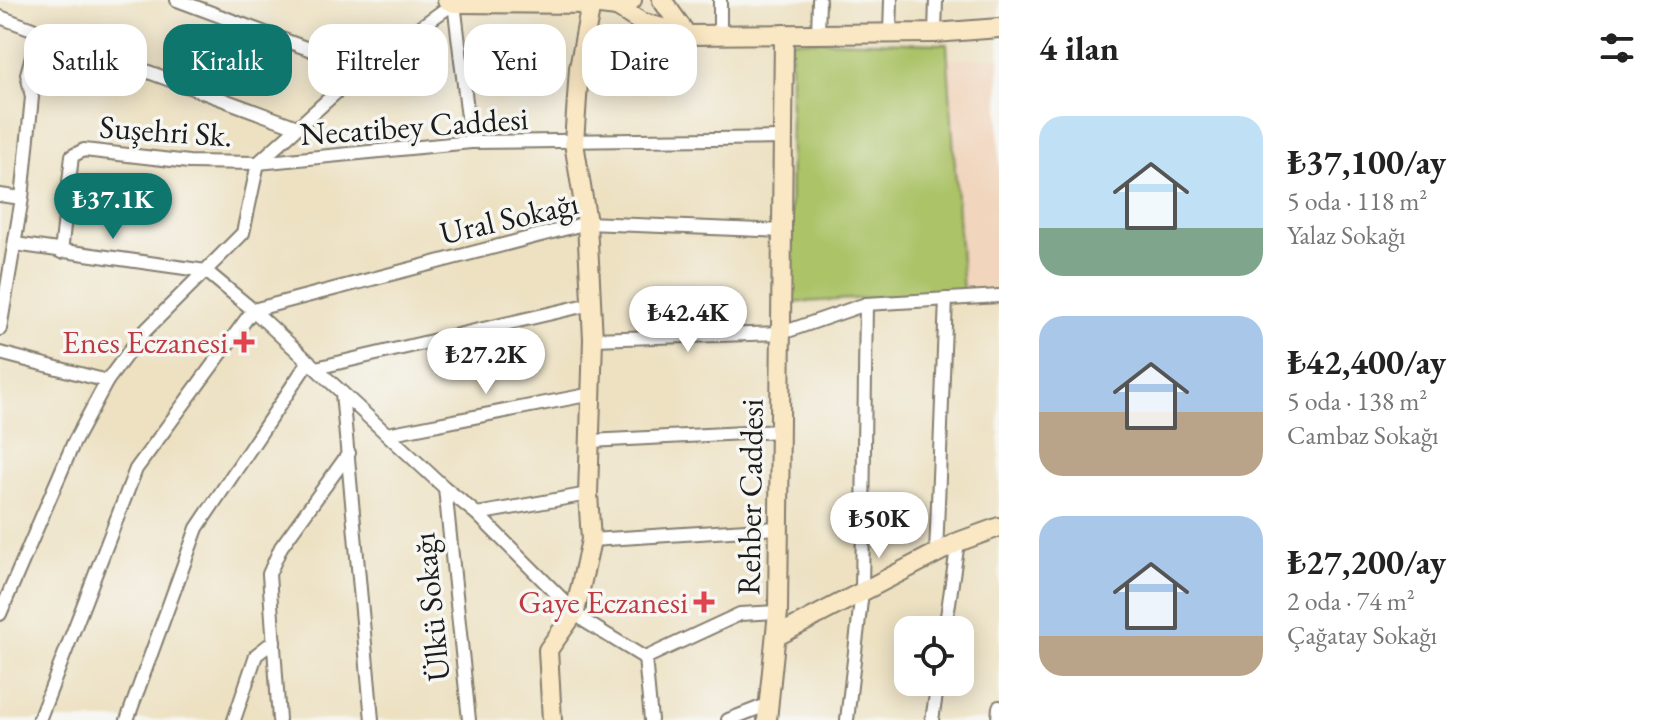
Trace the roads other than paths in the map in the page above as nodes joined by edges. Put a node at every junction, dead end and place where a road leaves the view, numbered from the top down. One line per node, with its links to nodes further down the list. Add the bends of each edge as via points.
1 (177, 0): 21 (street)
2 (662, 0): 12 (main road)
3 (720, 0): 16 (street)
4 (819, 0): 20 (street)
5 (891, 0): 18 (street)
6 (936, 0): 15 (street)
7 (454, 1): 8 (main road); 10 (street); 27 (street)
8 (607, 4): 11 (main road); 28 (main road, via 579,68)
9 (0, 17): 13 (street)
10 (423, 24)
11 (648, 24)
12 (679, 24)
13 (24, 26)
14 (999, 28): 15 (main road)
15 (935, 33): 18 (main road)
16 (720, 34): 17 (main road); 19 (main road)
17 (784, 34): 20 (main road); 26 (main road, Rehber Caddesi)
18 (890, 34): 20 (main road)
19 (697, 35)
20 (818, 35)
21 (308, 49)
22 (147, 71): 25 (street)
23 (32, 96): 31 (street)
24 (332, 96): 25 (street)
25 (297, 127): 29 (street)
26 (783, 138): 28 (street, Necatibey Caddesi); 33 (main road, Rehber Caddesi)
27 (471, 142): 28 (street, Necatibey Caddesi); 29 (street, Necatibey Caddesi)
28 (574, 143): 32 (main road)
29 (258, 163): 35 (street, Suşehri Sk., via 189,162 84,150 72,156); 36 (street, via 243,233)
30 (0, 195): 31 (street)
31 (22, 198): 34 (street)
32 (587, 223): 33 (street, Ural Sokağı); 39 (main road); 41 (street, Ural Sokağı)
33 (784, 231): 43 (main road, Rehber Caddesi)
34 (15, 244): 35 (street); 42 (street)
35 (61, 252): 36 (street)
36 (206, 271): 41 (street); 47 (street, via 142,334)
37 (999, 296): 38 (street)
38 (946, 299): 40 (street); 61 (street)
39 (591, 304): 44 (main road); 46 (street)
40 (866, 304): 43 (street); 62 (street)
41 (253, 310): 46 (street); 73 (street, via 136,469)
42 (0, 329)
43 (782, 333): 44 (street); 50 (main road, Rehber Caddesi)
44 (593, 339): 49 (main road)
45 (0, 353): 47 (street)
46 (313, 365): 48 (street); 74 (street, via 197,528)
47 (107, 381): 65 (street, via 73,444)
48 (342, 393): 51 (street); 53 (street)
49 (592, 394): 51 (street); 52 (main road)
50 (781, 431): 52 (street); 58 (main road, Rehber Caddesi)
51 (387, 434): 54 (street)
52 (590, 441): 55 (main road)
53 (349, 453): 68 (street, via 281,547 269,574); 77 (street)
54 (445, 488): 56 (street); 78 (street, Ülkü Sokağı)
55 (588, 494): 56 (street); 59 (main road)
56 (477, 514): 63 (street)
57 (999, 527): 60 (main road)
58 (778, 528): 59 (street); 64 (main road, Rehber Caddesi)
59 (591, 540): 63 (main road)
60 (958, 542): 61 (main road); 66 (street)
61 (936, 554): 62 (main road)
62 (862, 592): 67 (main road); 82 (street)
63 (575, 612): 69 (street); 79 (main road, via 548,650)
64 (778, 612): 67 (main road, Rehber Caddesi); 69 (street, via 740,614)
65 (0, 614)
66 (947, 616)
67 (777, 636): 72 (main road, Rehber Caddesi)
68 (274, 641): 75 (street, via 256,655); 76 (street)
69 (645, 658): 80 (street)
70 (936, 696): 83 (street)
71 (999, 707): 84 (street)
72 (768, 712): 81 (street)
73 (39, 720)
74 (127, 720)
75 (234, 720)
76 (279, 720)
77 (372, 720)
78 (469, 720)
79 (552, 720)
80 (651, 720)
81 (728, 720)
82 (847, 720)
83 (932, 720)
84 (998, 720)

